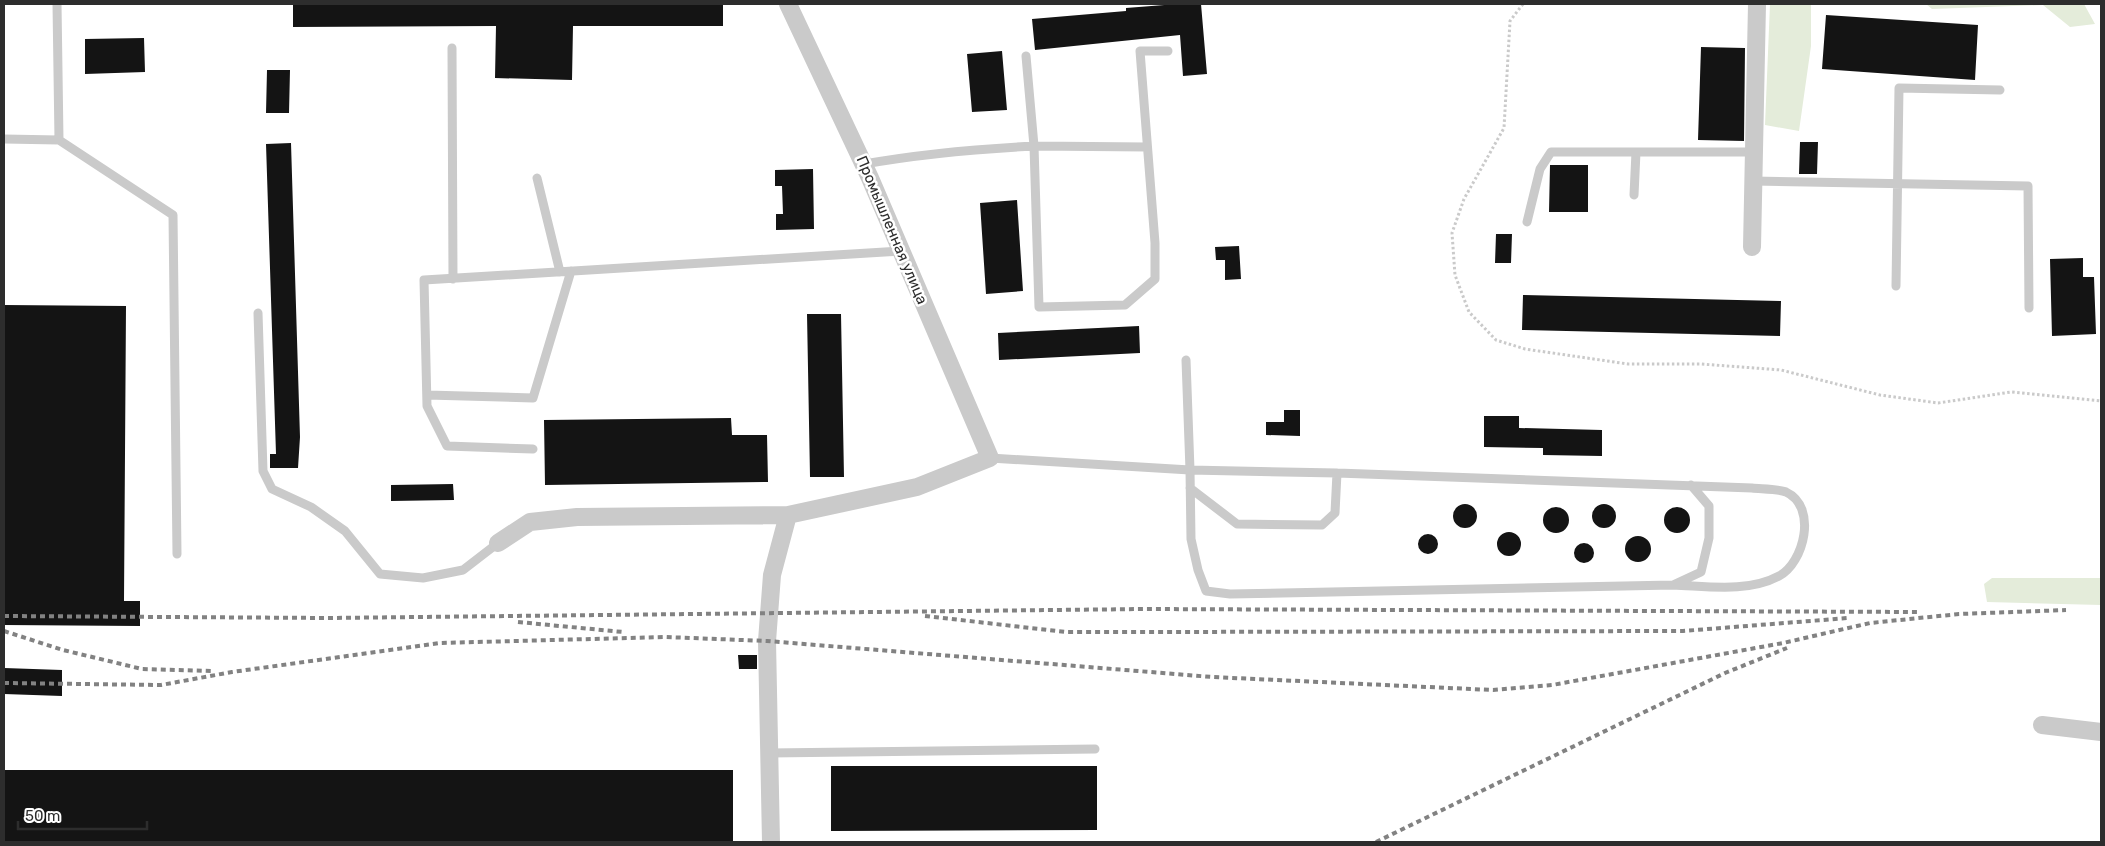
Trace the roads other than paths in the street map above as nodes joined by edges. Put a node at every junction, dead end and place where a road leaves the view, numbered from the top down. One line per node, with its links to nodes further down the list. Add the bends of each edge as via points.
1 (57, 4): 9 (lane)
2 (788, 4): 14 (street, Промышленная улица)
3 (1758, 4): 13 (street)
4 (452, 48): 24 (lane)
5 (1168, 51): 11 (lane, via 1140,51)
6 (1026, 56): 10 (lane)
7 (2000, 90): 17 (lane, via 1899,88)
8 (4, 139): 9 (lane)
9 (59, 140): 38 (lane, via 173,214)
10 (1034, 146): 11 (lane); 11 (lane, via 1038,307 1125,305 1155,280); 14 (lane, via 904,156)
11 (1147, 147)
12 (1636, 152): 13 (lane); 18 (lane); 19 (lane, via 1551,152 1540,169)
13 (1754, 152): 16 (street)
14 (864, 164): 21 (street, Промышленная улица)
15 (537, 178): 23 (lane)
16 (1753, 181): 17 (lane); 20 (street)
17 (1898, 183): 25 (lane); 26 (lane, via 2028,186)
18 (1634, 195)
19 (1527, 222)
20 (1752, 248)
21 (901, 251): 22 (lane); 31 (street, Промышленная улица)
22 (571, 271): 23 (lane); 29 (lane, via 533,398)
23 (560, 272): 24 (lane)
24 (453, 279): 29 (lane, via 424,280)
25 (1896, 286)
26 (2029, 308)
27 (258, 313): 37 (lane, via 263,471 272,489 311,507 345,531 380,574 422,578 463,570)
28 (1186, 360): 32 (lane)
29 (427, 395): 30 (lane, via 427,406 447,446)
30 (533, 449)
31 (990, 458): 32 (lane); 36 (street, via 917,487)
32 (1190, 470): 33 (lane); 35 (lane)
33 (1337, 473): 34 (lane); 35 (lane, via 1335,513 1322,526 1237,524)
34 (1691, 485): 39 (lane, via 1710,506 1710,538 1701,572); 39 (lane, via 1786,492 1800,505 1804,536 1792,565 1780,576 1760,584)
35 (1190, 488): 39 (lane, via 1190,539 1206,591 1230,594)
36 (788, 516): 37 (street, via 577,517 530,522); 43 (street, via 772,575 767,641)
37 (498, 544)
38 (177, 554)
39 (1673, 585)
40 (2042, 725): 41 (street)
41 (2101, 732)
42 (1095, 750): 43 (lane)
43 (769, 753): 44 (street)
44 (771, 842)

